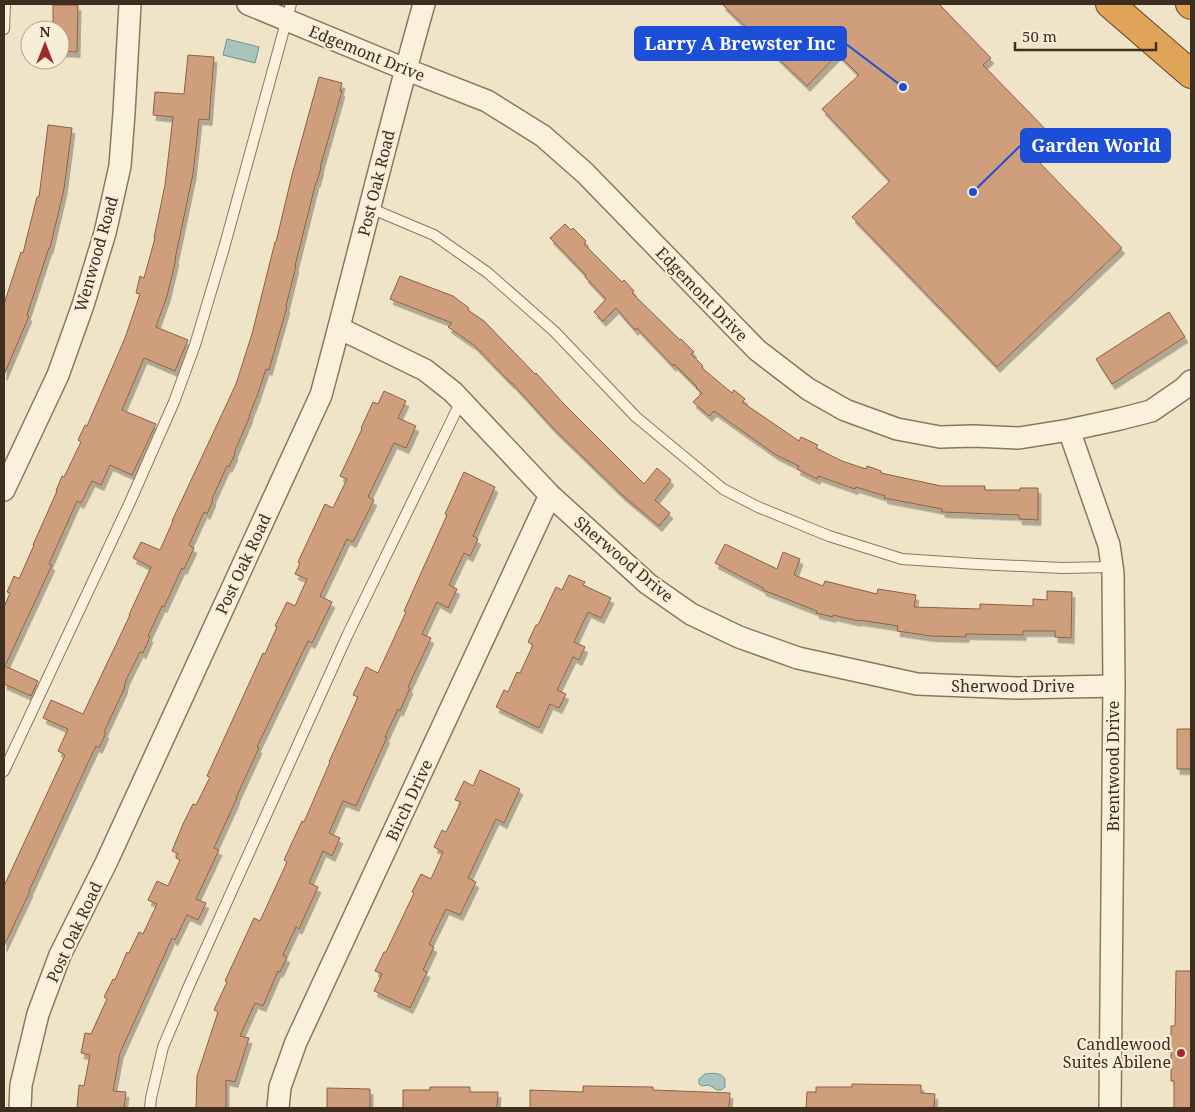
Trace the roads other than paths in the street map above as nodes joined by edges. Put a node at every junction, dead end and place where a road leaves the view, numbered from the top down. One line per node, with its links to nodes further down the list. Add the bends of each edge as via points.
1 (5, 4): 7 (lane)
2 (130, 4): 15 (street, Wenwood Road, via 120,166 105,232 58,375)
3 (248, 4): 6 (street, Edgemont Drive)
4 (424, 4): 8 (street, Post Oak Road)
5 (1110, 4): 9 (highway)
6 (289, 12): 8 (street, Edgemont Drive); 19 (lane, via 195,345 174,402)
7 (4, 29)
8 (405, 69): 10 (street, Post Oak Road); 14 (street, Edgemont Drive, via 487,101 543,136 585,172 757,350 808,389 845,410 897,429 940,437 1019,438)
9 (1191, 74)
10 (370, 208): 11 (street, Post Oak Road); 17 (lane, via 434,235 488,273 555,332 636,418 723,489 758,508 829,536 902,559 1062,568)
11 (339, 328): 13 (street, Sherwood Drive, via 424,370); 20 (street, Post Oak Road, via 321,395 106,863 60,954 38,1014)
12 (1191, 381): 14 (street, Edgemont Drive, via 1151,411)
13 (461, 401): 16 (street, Sherwood Drive); 21 (lane, via 347,636 188,988 163,1047)
14 (1069, 430): 17 (street, Brentwood Drive, via 1108,545)
15 (4, 490)
16 (550, 495): 18 (street, Sherwood Drive, via 648,584 691,614 739,637 798,658 918,684 1017,688); 22 (street, Birch Drive, via 296,1042 280,1087)
17 (1112, 567): 18 (street, Brentwood Drive)
18 (1114, 686): 23 (street, Brentwood Drive)
19 (4, 771)
20 (20, 1108)
21 (150, 1108)
22 (278, 1108)
23 (1110, 1108)

